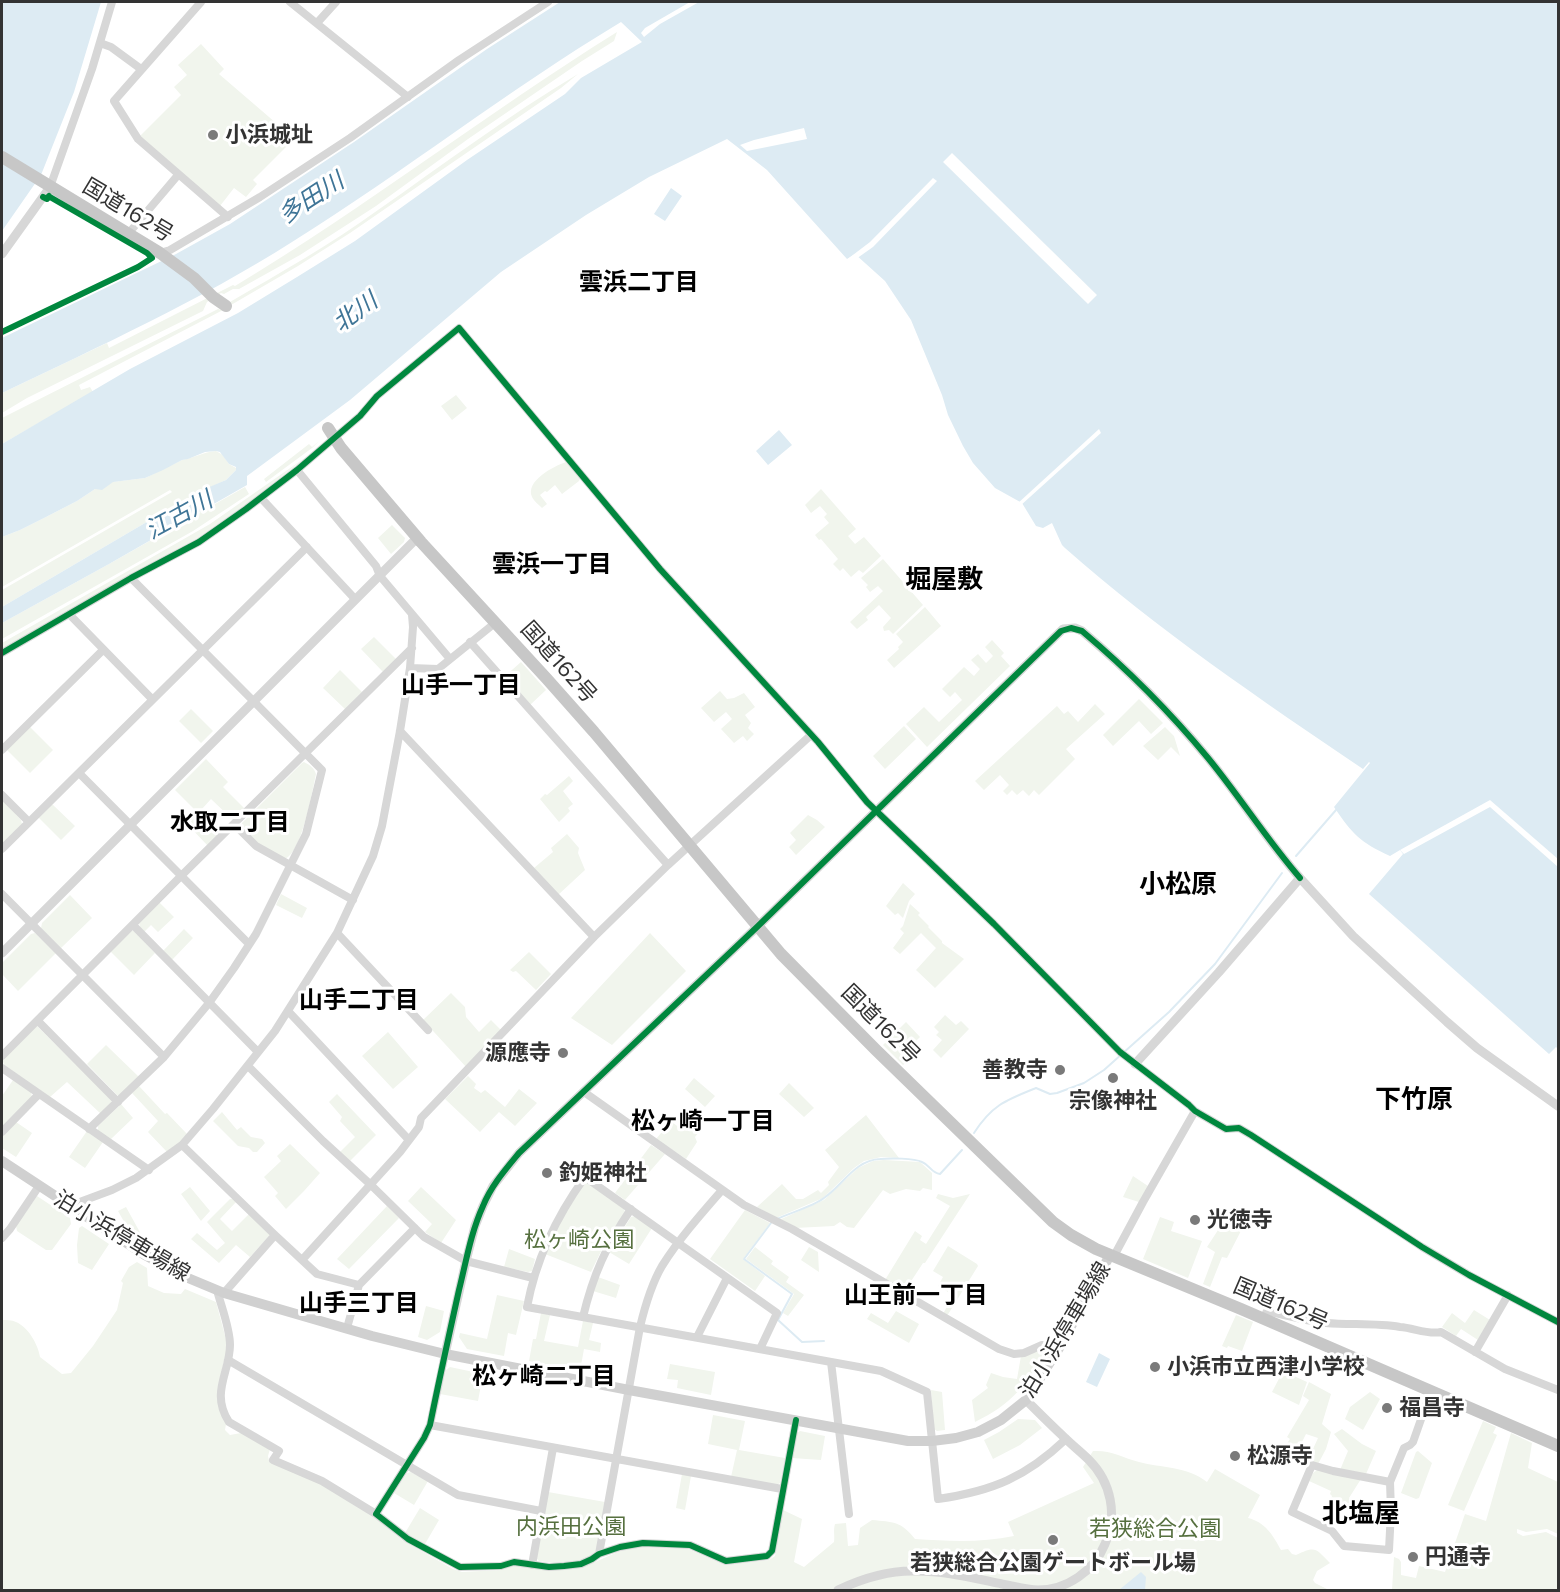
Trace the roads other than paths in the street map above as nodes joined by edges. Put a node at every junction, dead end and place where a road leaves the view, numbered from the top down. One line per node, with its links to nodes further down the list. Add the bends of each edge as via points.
1 (112, 2): 7 (street)
2 (201, 2): 8 (street)
3 (290, 2): 6 (street)
4 (336, 2): 6 (street)
5 (548, 2): 9 (street)
6 (317, 23): 9 (street)
7 (100, 43): 8 (street); 12 (street, via 78,110)
8 (141, 69): 11 (street, via 114,101 138,139)
9 (408, 97): 13 (street)
10 (2, 157): 12 (highway, 国道162号)
11 (178, 175): 13 (street); 14 (street)
12 (46, 184): 14 (highway, 国道162号); 15 (street)
13 (228, 217): 16 (street)
14 (128, 234): 16 (highway, 国道162号)
15 (2, 254)
16 (163, 255): 17 (highway, 国道162号)
17 (226, 306)
18 (331, 433): 19 (street); 21 (highway, 国道162号); 39 (street, via 360,416 377,396 459,328 660,569)
19 (297, 470): 20 (street); 23 (street, via 376,566)
20 (261, 498): 22 (street); 24 (street, via 199,542)
21 (417, 538): 23 (street); 28 (highway, 国道162号)
22 (307, 547): 25 (street); 31 (street)
23 (380, 576): 25 (street); 27 (street)
24 (131, 578): 26 (street); 31 (street)
25 (355, 599): 37 (street)
26 (69, 614): 32 (street); 33 (street)
27 (412, 615): 30 (street); 34 (street)
28 (495, 623): 29 (street); 48 (highway, 国道162号, via 594,732)
29 (470, 642): 34 (street); 50 (street)
30 (412, 648): 35 (street); 41 (street)
31 (202, 649): 36 (street); 37 (street)
32 (103, 650): 36 (street); 40 (street)
33 (2, 653)
34 (450, 659): 35 (street, via 438,669)
35 (410, 668): 38 (street)
36 (152, 699): 42 (street)
37 (254, 701): 41 (street); 46 (street)
38 (400, 731): 55 (street, via 382,826); 60 (street)
39 (811, 735): 44 (street); 48 (street)
40 (2, 750)
41 (306, 753): 47 (street); 51 (street, via 322,770 306,834)
42 (80, 773): 45 (street); 46 (street)
43 (2, 795): 45 (street)
44 (876, 810): 53 (street, via 1058,633 1075,628 1085,633 1178,723); 58 (street); 71 (street)
45 (29, 822): 49 (street)
46 (130, 824): 52 (street); 56 (street)
47 (234, 824): 51 (street, via 256,846); 52 (street)
48 (689, 846): 50 (street); 58 (highway, 国道162号)
49 (2, 849)
50 (668, 865): 60 (street)
51 (290, 866): 55 (street); 61 (street)
52 (181, 876): 57 (street); 61 (street)
53 (1300, 878): 71 (street); 77 (street, via 1353,936 1447,1022)
54 (2, 894): 56 (street)
55 (353, 900): 59 (street)
56 (31, 924): 62 (street); 63 (street)
57 (133, 925): 63 (street); 64 (street)
58 (757, 927): 74 (street); 94 (highway, 国道162号, via 852,1026 1047,1215 1078,1239)
59 (336, 933): 65 (street); 67 (street)
60 (594, 937): 81 (street, via 421,1118)
61 (249, 944): 64 (street)
62 (2, 953)
63 (82, 975): 66 (street); 70 (street)
64 (209, 1002): 68 (street); 70 (street)
65 (288, 1011): 68 (street); 81 (street)
66 (38, 1021): 69 (street); 76 (street)
67 (428, 1030)
68 (258, 1052): 72 (street)
69 (2, 1056)
70 (164, 1057): 76 (street)
71 (1135, 1064): 78 (street)
72 (248, 1066): 82 (street); 85 (street)
73 (2, 1068): 75 (street)
74 (584, 1092): 87 (street); 96 (street, via 519,1154 494,1186 475,1226)
75 (39, 1094): 79 (street); 80 (street)
76 (118, 1102): 79 (street)
77 (1558, 1106)
78 (1195, 1111): 94 (street); 101 (street, via 1226,1129 1239,1128 1249,1133 1422,1247)
79 (89, 1129): 84 (street)
80 (2, 1132)
81 (409, 1140): 85 (street)
82 (182, 1144): 84 (street); 91 (street)
83 (2, 1161): 86 (main road, 泊小浜停車場線)
84 (149, 1170): 88 (street, via 112,1190)
85 (370, 1185): 90 (street); 95 (street)
86 (39, 1186): 88 (main road, 泊小浜停車場線); 92 (street)
87 (723, 1190): 93 (street); 108 (street, via 999,1349 1014,1354 1042,1345)
88 (69, 1206): 100 (main road, 泊小浜停車場線, via 145,1255)
89 (631, 1209): 93 (street); 97 (street, via 585,1177 555,1223); 102 (street, via 604,1253)
90 (415, 1228): 96 (street); 99 (street)
91 (275, 1235): 95 (street); 100 (street)
92 (2, 1238)
93 (678, 1243): 98 (street); 105 (street, via 653,1285)
94 (1112, 1255): 103 (highway, 国道162号); 108 (main road, 泊小浜停車場線)
95 (302, 1260): 99 (street, via 317,1274)
96 (466, 1261): 97 (street); 111 (street)
97 (533, 1278): 102 (street, via 526,1307)
98 (728, 1278): 107 (street); 109 (street, via 777,1313)
99 (359, 1285): 106 (street)
100 (220, 1292): 106 (main road, 泊小浜停車場線); 112 (street, via 230,1345)
101 (1508, 1294): 104 (street); 110 (street)
102 (583, 1317): 105 (street)
103 (1263, 1319): 110 (street, via 1267,1311 1326,1323 1441,1332); 116 (highway, 国道162号)
104 (1558, 1322)
105 (640, 1327): 107 (street); 114 (street)
106 (347, 1328): 111 (main road, 泊小浜停車場線)
107 (697, 1337): 109 (street)
108 (1059, 1347): 117 (main road, 泊小浜停車場線)
109 (760, 1348): 113 (street)
110 (1475, 1352): 115 (street)
111 (445, 1354): 114 (main road, 泊小浜停車場線); 119 (street)
112 (228, 1360): 126 (street); 130 (street, via 221,1385 229,1422 279,1451 273,1460 322,1481)
113 (831, 1362): 120 (street); 122 (street, via 881,1371 927,1392)
114 (629, 1390): 118 (main road, 泊小浜停車場線); 125 (street)
115 (1558, 1390)
116 (1431, 1391): 123 (highway, 国道162号); 127 (street, via 1413,1442 1404,1448)
117 (1026, 1400): 121 (street); 122 (main road, 泊小浜停車場線, via 978,1432)
118 (796, 1420): 120 (main road, 泊小浜停車場線); 128 (street)
119 (430, 1425): 124 (street); 126 (street)
120 (839, 1427): 122 (main road, 泊小浜停車場線, via 908,1441); 131 (street)
121 (1066, 1439): 122 (street, via 1047,1457 1006,1482 963,1496 938,1499); 134 (street, via 1101,1476 1111,1503 1106,1542 1095,1562 1078,1577 1064,1585 1039,1590 941,1573 892,1572)
122 (932, 1441)
123 (1558, 1446)
124 (553, 1448): 125 (street); 129 (street)
125 (616, 1458): 128 (street); 132 (street)
126 (407, 1465): 129 (street, via 458,1495); 130 (street)
127 (1390, 1482): 127 (street, via 1389,1550 1344,1546 1332,1531 1292,1512 1312,1465)
128 (782, 1489): 132 (street, via 772,1551 767,1556 726,1562 690,1545 655,1543)
129 (541, 1511): 133 (street)
130 (376, 1514): 133 (street, via 408,1539 460,1567)
131 (849, 1514)
132 (599, 1554): 133 (street, via 581,1564)
133 (532, 1564)
134 (838, 1590)

